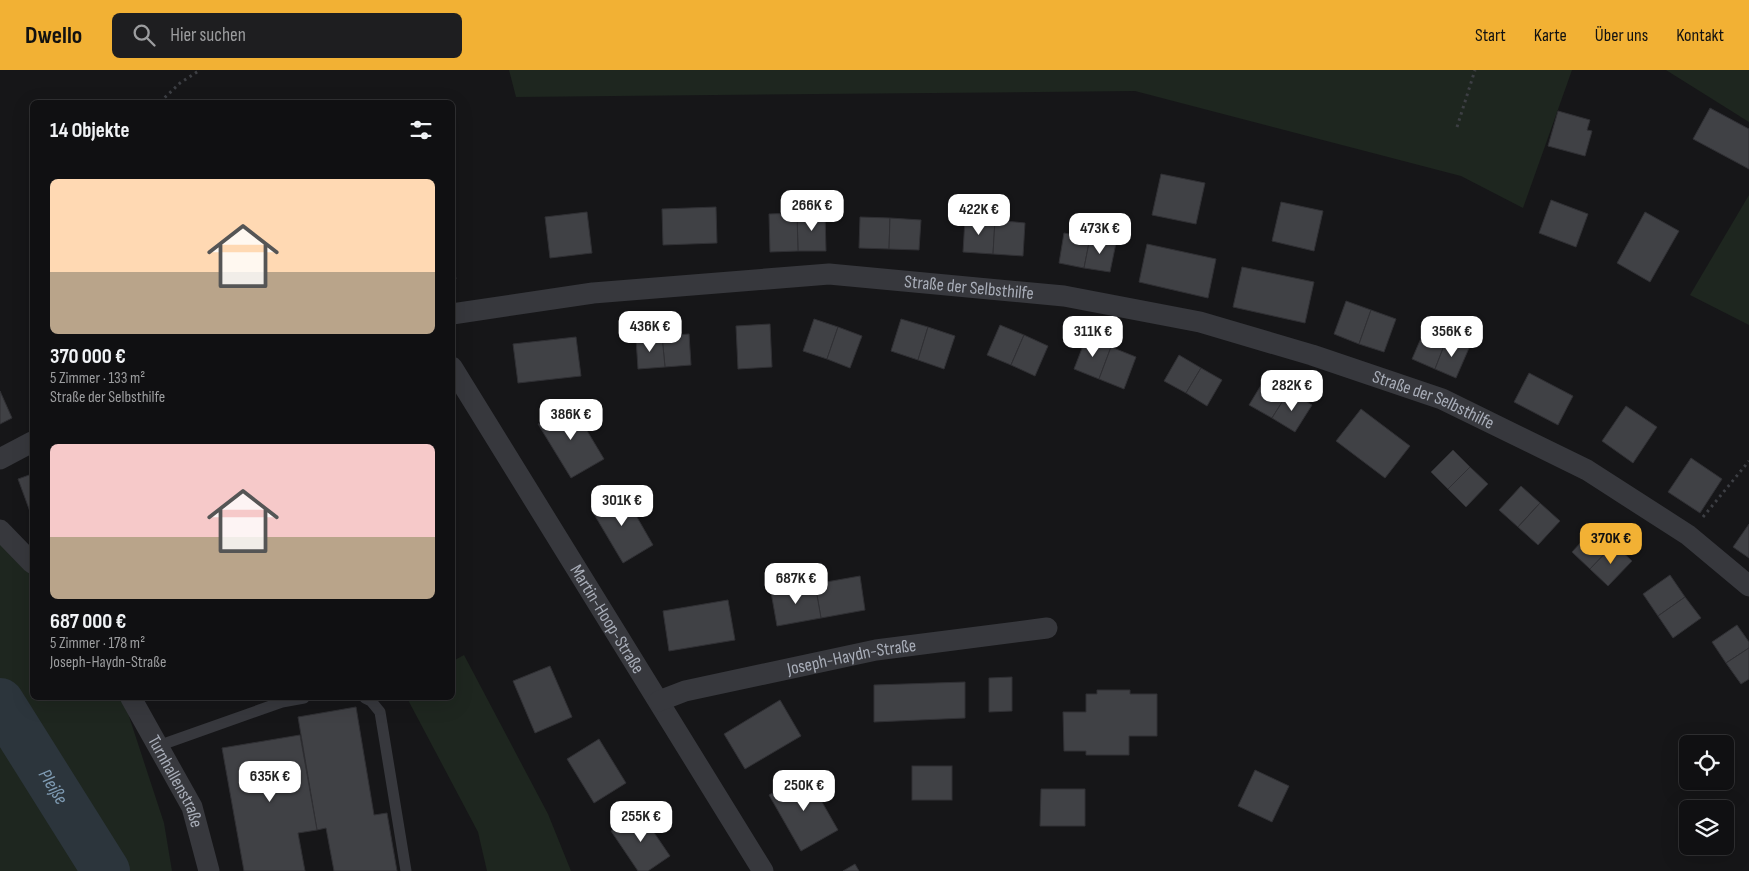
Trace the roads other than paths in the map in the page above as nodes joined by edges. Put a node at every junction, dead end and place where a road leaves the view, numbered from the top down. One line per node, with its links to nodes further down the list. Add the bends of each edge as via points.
1 (455, 314): 7 (street, Straße der Selbsthilfe, via 593,293 829,274 1064,296 1200,322 1312,354 1442,399 1587,470 1688,535)
2 (455, 372): 12 (street, Martin-Hoop-Straße)
3 (30, 443): 4 (street)
4 (0, 459)
5 (0, 530): 6 (street)
6 (30, 561)
7 (1749, 586)
8 (1047, 628): 12 (street, Joseph-Haydn-Straße, via 876,650 685,691)
9 (132, 700): 13 (street, Turnhallenstraße)
10 (293, 700): 13 (lane)
11 (369, 700): 15 (lane, via 380,712)
12 (659, 701): 16 (street, Martin-Hoop-Straße)
13 (158, 746): 14 (street, Turnhallenstraße, via 192,807)
14 (209, 871)
15 (406, 871)
16 (763, 871)

